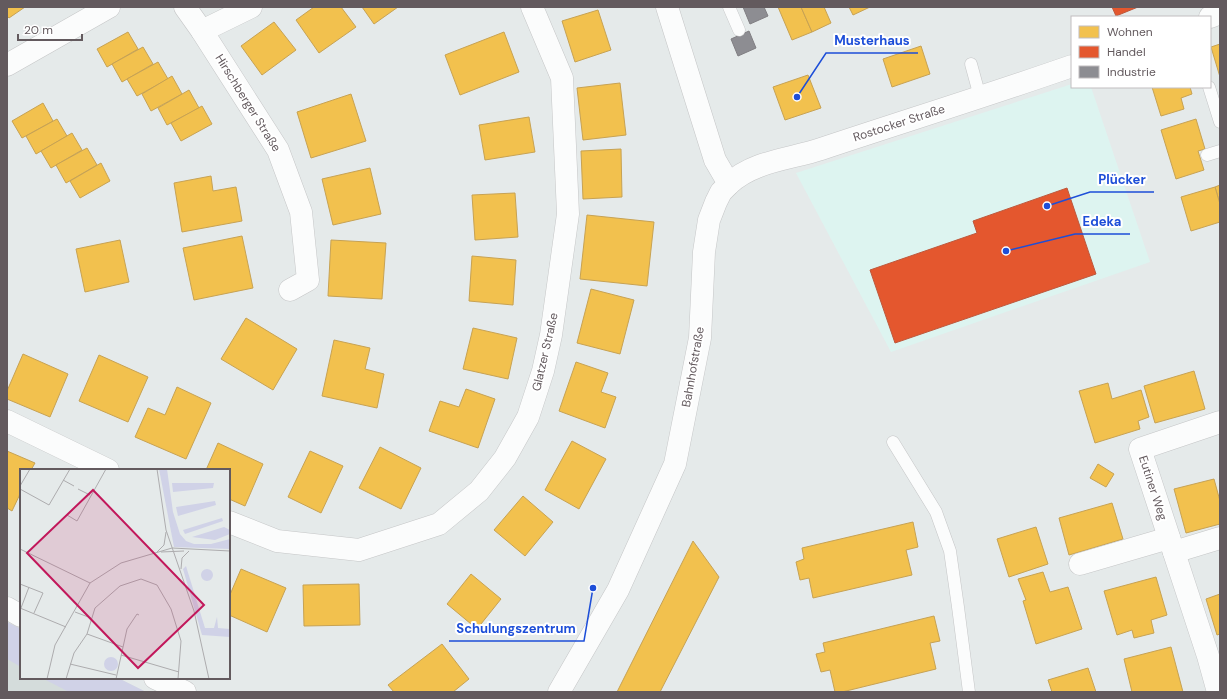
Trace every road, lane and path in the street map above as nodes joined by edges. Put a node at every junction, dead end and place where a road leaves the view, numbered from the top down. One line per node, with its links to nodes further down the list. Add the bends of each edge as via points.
1 (109, 7): 10 (street)
2 (185, 7): 8 (street, Hirschberger Straße)
3 (251, 7): 8 (street)
4 (532, 7): 23 (street, Glatzer Straße, via 562,78 568,214 551,334 543,371 528,417 505,458 479,491 439,524 359,550 277,541)
5 (667, 7): 17 (street, via 715,160)
6 (729, 7): 7 (lane)
7 (739, 30)
8 (202, 31): 18 (street, Hirschberger Straße, via 278,150 301,212 308,280)
9 (971, 64): 13 (lane)
10 (7, 65)
11 (1071, 66): 13 (street, Rostocker Straße)
12 (1209, 88): 14 (lane)
13 (980, 97): 17 (street, Rostocker Straße, via 806,154 759,165 736,177)
14 (1220, 122)
15 (1220, 151): 16 (lane)
16 (1207, 155)
17 (729, 184): 32 (street, Bahnhofstraße, via 718,197 709,220 704,252 700,338 675,464 618,590)
18 (290, 290)
19 (7, 420): 22 (street)
20 (1220, 422): 25 (street, Eutiner Weg, via 1140,449)
21 (893, 442): 33 (lane, via 936,512 950,551)
22 (106, 469)
23 (230, 522)
24 (1220, 538): 25 (street)
25 (1172, 545): 26 (street); 29 (street, Eutiner Weg)
26 (1080, 564)
27 (7, 608): 28 (street)
28 (20, 615)
29 (1214, 654): 34 (street, Eutiner Weg)
30 (157, 679): 31 (street)
31 (185, 692)
32 (559, 692)
33 (969, 692)
34 (1218, 692)

